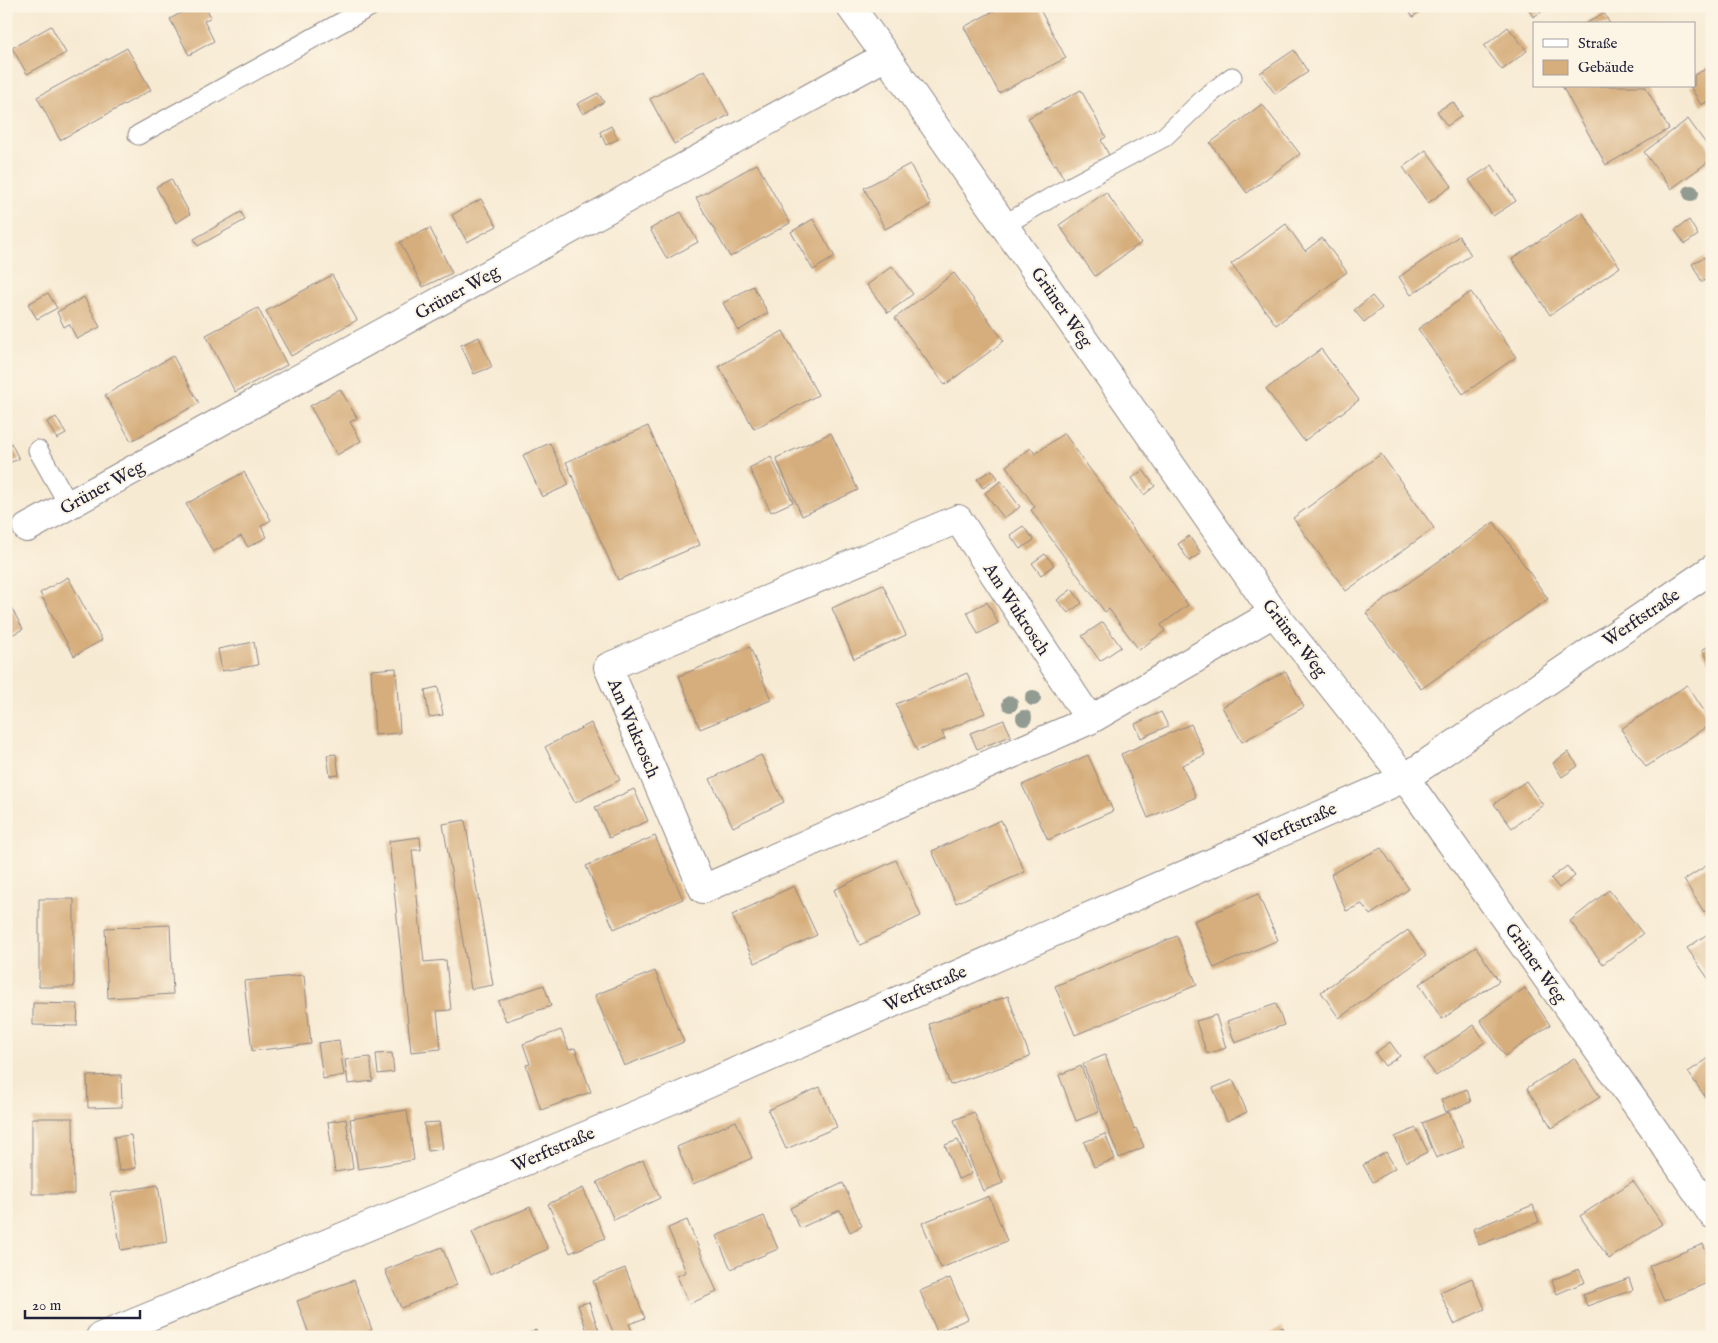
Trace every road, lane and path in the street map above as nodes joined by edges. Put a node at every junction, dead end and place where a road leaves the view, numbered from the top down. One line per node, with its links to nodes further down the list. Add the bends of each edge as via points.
1 (371, 6): 5 (lane)
2 (850, 6): 3 (street, Grüner Weg)
3 (886, 56): 6 (street, Grüner Weg); 8 (street, Grüner Weg)
4 (1232, 78): 6 (lane, via 1207,96 1164,137)
5 (138, 134)
6 (1004, 225): 11 (street, Grüner Weg)
7 (38, 450): 8 (lane)
8 (69, 505): 9 (street, Grüner Weg)
9 (27, 528)
10 (1712, 569): 13 (street, Werftstraße)
11 (1274, 613): 12 (street, Am Wukrosch); 13 (street, Grüner Weg)
12 (1090, 720): 12 (street, Am Wukrosch, via 703,889 608,667 958,518)
13 (1405, 778): 14 (street, Grüner Weg); 15 (street, Werftstraße, via 676,1098)
14 (1712, 1214)
15 (100, 1337)

